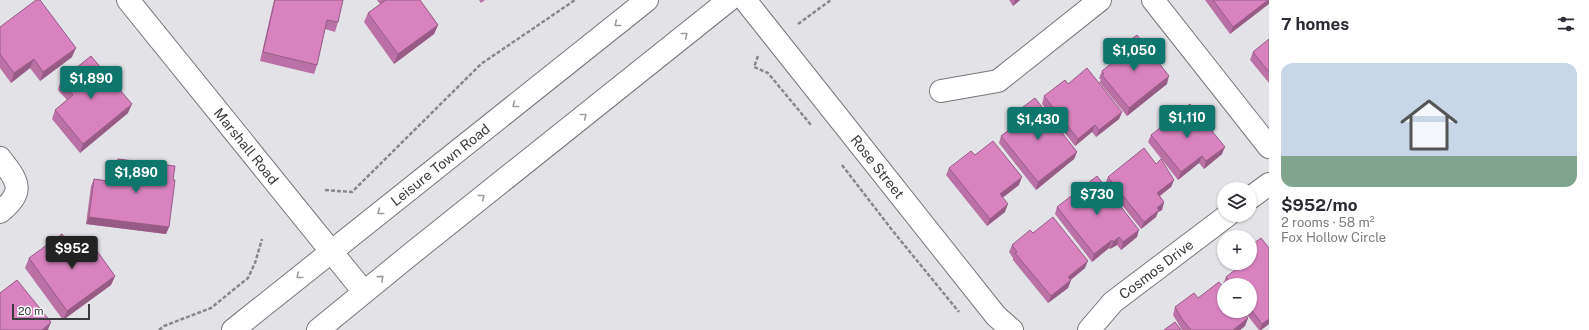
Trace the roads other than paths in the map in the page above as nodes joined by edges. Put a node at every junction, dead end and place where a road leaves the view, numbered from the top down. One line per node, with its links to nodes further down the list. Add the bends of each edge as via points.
1 (128, 0): 14 (street, Marshall Road)
2 (647, 0): 14 (street, Leisure Town Road, one-way to 14)
3 (729, 0): 15 (street, one-way to 3)
4 (745, 0): 18 (street, Rose Street, via 996,316)
5 (1100, 0): 7 (street, via 998,81)
6 (1153, 0): 8 (street)
7 (941, 91)
8 (1269, 147)
9 (0, 158): 12 (street, via 13,173 18,184 16,195)
10 (1269, 184): 11 (street)
11 (1257, 193)
12 (0, 212)
13 (1219, 222): 19 (street, Cosmos Drive, via 1113,302)
14 (330, 252): 15 (street, Marshall Road); 16 (street, Leisure Town Road, one-way to 16)
15 (364, 292): 17 (street)
16 (233, 330)
17 (318, 330)
18 (1012, 330)
19 (1089, 330)

